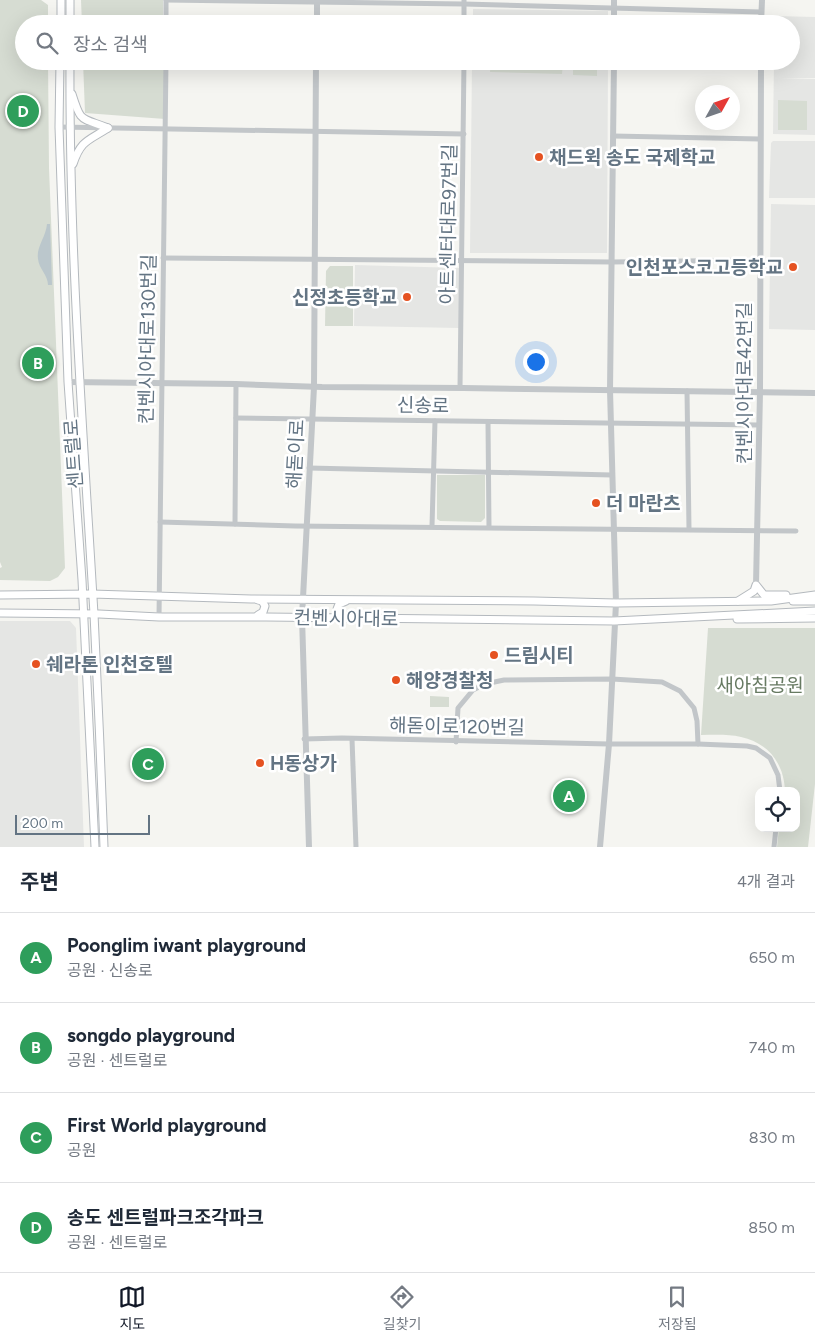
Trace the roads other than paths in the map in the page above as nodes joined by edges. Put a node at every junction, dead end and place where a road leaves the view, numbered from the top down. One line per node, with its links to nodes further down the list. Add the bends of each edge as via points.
1 (61, 0): 10 (main road)
2 (70, 0): 11 (main road)
3 (166, 0): 6 (street); 12 (street)
4 (614, 0): 8 (street)
5 (762, 0): 9 (street)
6 (317, 1): 7 (street); 13 (street)
7 (464, 2): 8 (street); 14 (street)
8 (614, 8): 9 (street); 15 (street)
9 (761, 12)
10 (61, 15)
11 (70, 15)
12 (166, 15)
13 (317, 15)
14 (464, 15)
15 (614, 15)
16 (60, 70): 24 (main road, 센트럴로)
17 (70, 70): 23 (main road, 센트럴로)
18 (166, 70): 27 (street, 컨벤시아대로130번길)
19 (316, 70): 28 (street, 해돋이로)
20 (464, 70): 29 (street, 아트센터대로97번길)
21 (614, 70): 30 (street)
22 (761, 70): 31 (street, 컨벤시아대로42번길)
23 (70, 88): 25 (main road, 센트럴로); 26 (main road, via 81,117)
24 (59, 127): 25 (street); 38 (main road, 센트럴로)
25 (70, 127): 26 (street); 32 (main road, 센트럴로)
26 (108, 128): 27 (street); 32 (main road, via 83,143)
27 (165, 130): 28 (street); 33 (street, 컨벤시아대로130번길)
28 (316, 132): 29 (street); 34 (street, 해돋이로)
29 (464, 134): 35 (street, 아트센터대로97번길)
30 (613, 136): 31 (street); 37 (street)
31 (760, 139): 36 (street, 컨벤시아대로42번길)
32 (71, 169): 39 (main road, 센트럴로)
33 (163, 258): 34 (street); 40 (street, 컨벤시아대로130번길)
34 (314, 259): 35 (street); 42 (street, 해돋이로)
35 (463, 260): 37 (street); 43 (street, 아트센터대로97번길)
36 (760, 260): 37 (street); 46 (street, 컨벤시아대로42번길)
37 (612, 262): 44 (street)
38 (68, 382): 39 (street); 71 (main road, 센트럴로)
39 (80, 382): 40 (street); 70 (main road, 센트럴로)
40 (162, 384): 41 (street); 59 (street, 컨벤시아대로130번길)
41 (236, 384): 42 (street); 48 (street)
42 (314, 387): 43 (street); 49 (street, 해돋이로)
43 (460, 388): 44 (street)
44 (610, 390): 45 (street); 52 (street)
45 (688, 391): 46 (street); 53 (street)
46 (760, 392): 47 (street); 54 (street, 컨벤시아대로42번길)
47 (815, 394)
48 (236, 418): 49 (street, 신송로); 60 (street)
49 (312, 418): 50 (street, 신송로); 55 (street, 해돋이로)
50 (435, 420): 51 (street, 신송로); 56 (street)
51 (488, 422): 52 (street, 신송로); 57 (street)
52 (610, 422): 53 (street, 신송로); 58 (street)
53 (687, 423): 54 (street, 신송로); 65 (street)
54 (759, 425): 66 (street, 컨벤시아대로42번길)
55 (309, 468): 56 (street); 61 (street, 해돋이로)
56 (433, 471): 57 (street); 62 (street)
57 (488, 472): 58 (street); 63 (street)
58 (612, 475): 64 (street)
59 (160, 522): 60 (street); 73 (street, 컨벤시아대로130번길)
60 (235, 524): 61 (street)
61 (306, 526): 62 (street); 75 (street, 해돋이로)
62 (432, 526): 63 (street)
63 (489, 527): 64 (street)
64 (613, 529): 65 (street); 80 (street)
65 (689, 529): 66 (street)
66 (758, 530): 67 (street); 68 (street, 컨벤시아대로42번길)
67 (796, 531)
68 (756, 585): 72 (main road, via 767,596); 79 (main road, via 754,591)
69 (0, 594): 71 (main road, 컨벤시아대로)
70 (92, 594): 71 (main road, 컨벤시아대로); 73 (main road, 컨벤시아대로); 84 (main road, 센트럴로)
71 (83, 595): 83 (main road, 센트럴로)
72 (812, 595): 77 (main road, 컨벤시아대로)
73 (159, 596): 74 (main road, 컨벤시아대로); 85 (street, 컨벤시아대로130번길)
74 (251, 599): 75 (main road, 컨벤시아대로); 86 (main road, via 262,601 265,606 262,614)
75 (302, 599): 76 (main road, 컨벤시아대로); 87 (street, 해돋이로)
76 (354, 599): 80 (main road, 컨벤시아대로); 88 (main road, via 341,603 337,608 341,614)
77 (771, 601): 78 (main road, 컨벤시아대로); 79 (main road, 컨벤시아대로)
78 (815, 601)
79 (736, 602): 80 (main road, 컨벤시아대로)
80 (616, 603): 91 (street)
81 (815, 611): 89 (main road, 컨벤시아대로)
82 (0, 614): 83 (main road, 컨벤시아대로)
83 (83, 614): 84 (main road, 컨벤시아대로); 100 (main road, 센트럴로)
84 (94, 614): 85 (main road, 컨벤시아대로); 101 (main road, 센트럴로)
85 (159, 617): 86 (main road, 컨벤시아대로)
86 (252, 617): 87 (main road, 컨벤시아대로)
87 (302, 617): 88 (main road, 컨벤시아대로); 93 (street, 해돋이로)
88 (352, 618): 91 (main road, 컨벤시아대로)
89 (692, 618): 90 (main road, 컨벤시아대로); 91 (main road, 컨벤시아대로)
90 (815, 618)
91 (614, 621): 92 (street)
92 (612, 679): 95 (street, via 504,680 485,684 473,690 458,708); 96 (street); 97 (street, via 662,682 680,691 694,708)
93 (304, 739): 94 (street, 해돋이로120번길); 102 (street, 해돋이로)
94 (352, 739): 95 (street, 해돋이로120번길); 103 (street)
95 (456, 742): 96 (street, 해돋이로120번길)
96 (609, 744): 97 (street, 해돋이로120번길); 104 (street)
97 (698, 744): 98 (street, 해돋이로120번길, via 747,746 762,752 770,758)
98 (780, 787)
99 (776, 832): 105 (street)
100 (95, 847)
101 (104, 847)
102 (309, 847)
103 (356, 847)
104 (600, 847)
105 (774, 847)

